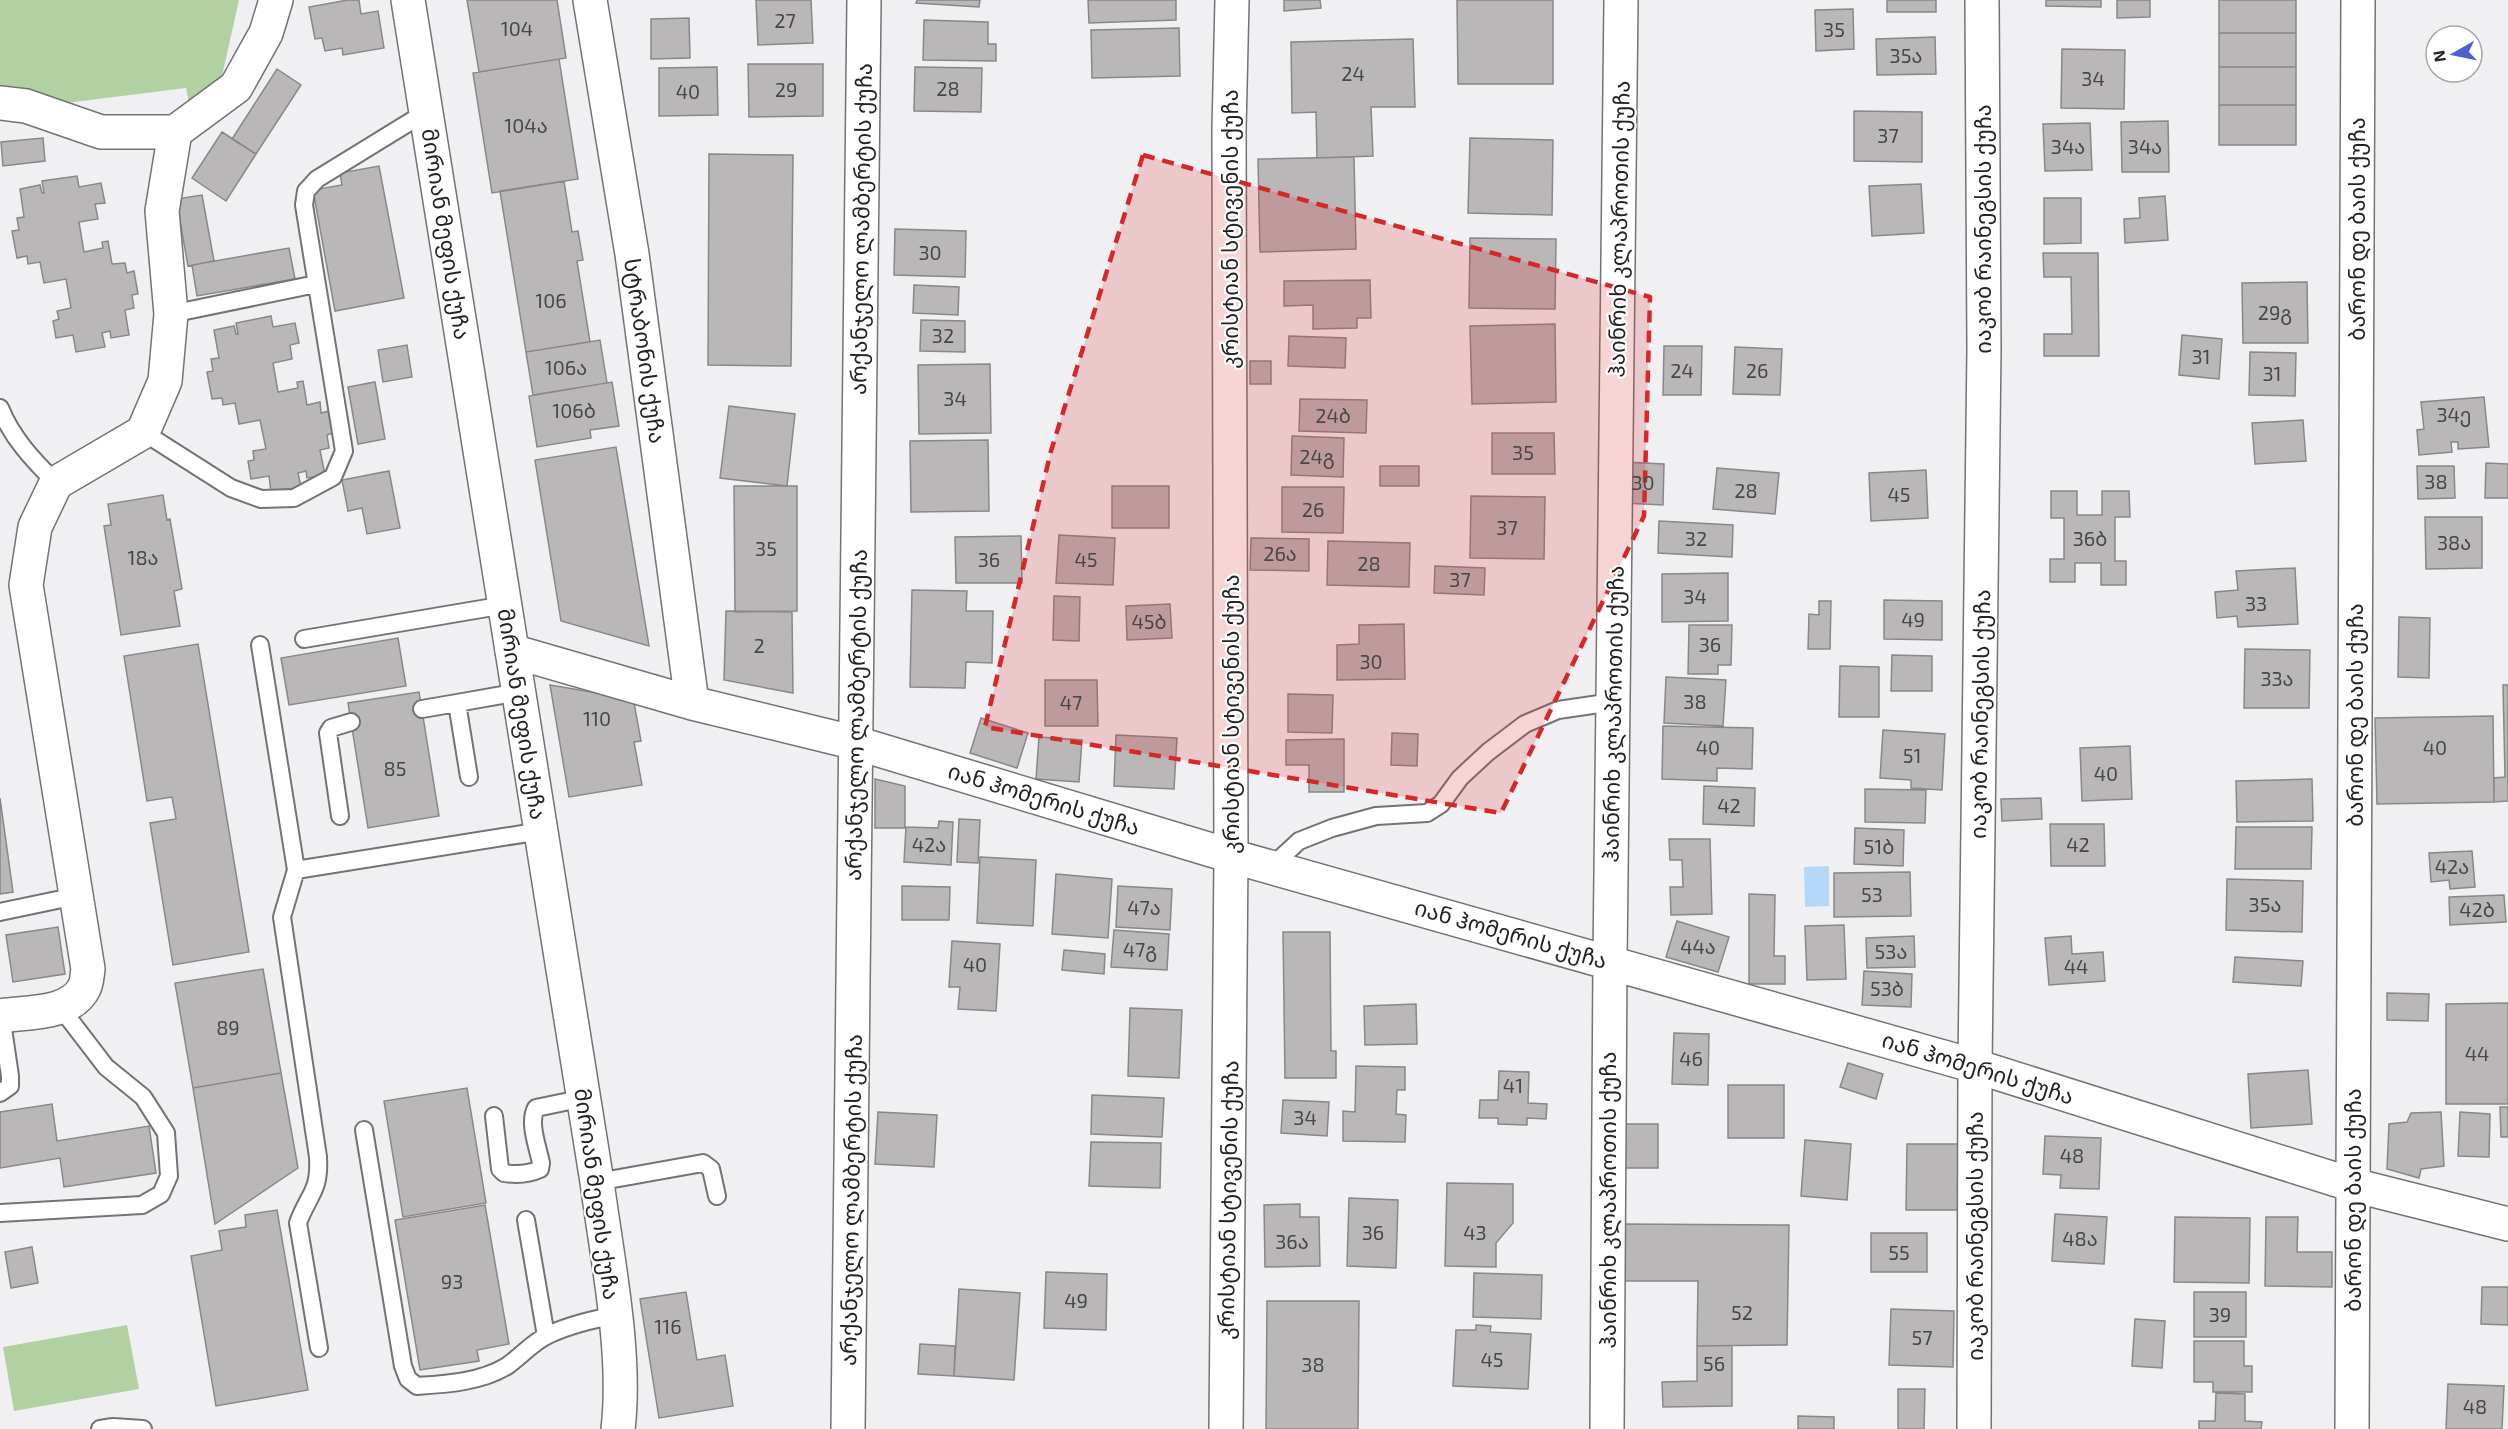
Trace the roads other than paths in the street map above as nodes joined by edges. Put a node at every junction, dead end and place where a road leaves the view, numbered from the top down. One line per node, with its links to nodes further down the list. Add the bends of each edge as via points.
1 (276, 0): 11 (street, via 266,33 236,87)
2 (408, 0): 10 (street, მირიან მეფის ქუჩა)
3 (590, 0): 24 (street, სტრაბონის ქუჩა, via 632,254)
4 (864, 0): 27 (street, არქანჯელო ლამბერტის ქუჩა)
5 (1232, 0): 31 (street, კრისტიან სტივენის ქუჩა)
6 (1621, 0): 22 (street, ჰაინრიხ კლაპროთის ქუჩა)
7 (1982, 0): 39 (street, იაკობ რაინეგსის ქუჩა, via 1984,349)
8 (2358, 0): 45 (street, ბარონ დე ბაის ქუჩა)
9 (0, 103): 11 (street, via 26,106 100,132)
10 (426, 112): 12 (lane, via 317,179 306,191 303,205); 17 (street, მირიან მეფის ქუჩა)
11 (175, 132): 13 (street, via 162,211)
12 (316, 284): 13 (lane); 15 (lane, via 344,451 333,477 294,498 261,499 231,488)
13 (171, 314): 15 (street, via 165,381)
14 (0, 408): 16 (lane, via 26,453)
15 (143, 432): 16 (street)
16 (56, 483): 34 (street, via 35,527 26,585)
17 (505, 605): 18 (lane); 20 (street, მირიან მეფის ქუჩა)
18 (304, 639)
19 (260, 645): 33 (lane)
20 (512, 651): 21 (street, მირიან მეფის ქუჩა); 24 (street, იან ჰომერის ქუჩა)
21 (519, 692): 23 (lane); 30 (street, მირიან მეფის ქუჩა)
22 (1613, 702): 32 (lane, via 1558,710 1525,724 1488,752 1441,804 1427,813 1376,816 1332,828 1299,841); 36 (street, ჰაინრიხ კლაპროთის ქუჩა)
23 (457, 703): 25 (lane); 28 (lane)
24 (692, 703): 27 (street, იან ჰომერის ქუჩა)
25 (422, 709)
26 (351, 722): 29 (lane, via 331,728 328,733)
27 (856, 743): 31 (street, იან ჰომერის ქუჩა); 56 (street, არქანჯელო ლამბერტის ქუჩა)
28 (469, 777)
29 (340, 816)
30 (541, 831): 33 (lane); 41 (street, მირიან მეფის ქუჩა)
31 (1231, 856): 32 (street, იან ჰომერის ქუჩა); 57 (street, კრისტიან სტივენის ქუჩა)
32 (1271, 867): 36 (street, იან ჰომერის ქუჩა)
33 (296, 870): 52 (lane, via 282,917 318,1157 315,1191 298,1223)
34 (76, 896): 35 (lane); 37 (street, via 88,969 85,988 74,1002)
35 (0, 912)
36 (1610, 961): 39 (street, იან ჰომერის ქუჩა); 58 (street, ჰაინრიხ კლაპროთის ქუჩა)
37 (60, 1007): 38 (street); 47 (lane, via 106,1067 142,1097 166,1133 169,1176 161,1194 142,1205)
38 (1, 1016): 40 (lane, via 10,1086)
39 (1975, 1066): 45 (street, იან ჰომერის ქუჩა); 59 (street, იაკობ რაინეგსის ქუჩა)
40 (0, 1093)
41 (584, 1098): 42 (lane, via 536,1108 533,1124 541,1163 536,1171 514,1174 504,1173 500,1168); 44 (street, მირიან მეფის ქუჩა)
42 (494, 1116)
43 (364, 1130): 51 (lane, via 408,1379 417,1386 483,1377 505,1367)
44 (597, 1182): 46 (lane, via 703,1163 711,1169); 50 (street, მირიან მეფის ქუჩა)
45 (2353, 1185): 49 (street, იან ჰომერის ქუჩა); 60 (street, ბარონ დე ბაის ქუჩა)
46 (717, 1196)
47 (0, 1213)
48 (526, 1220): 51 (lane)
49 (2508, 1224)
50 (615, 1315): 51 (lane); 55 (street, მირიან მეფის ქუჩა, via 621,1402)
51 (546, 1336)
52 (319, 1348)
53 (100, 1429): 54 (lane)
54 (143, 1429)
55 (618, 1429)
56 (849, 1429)
57 (1226, 1429)
58 (1607, 1429)
59 (1974, 1429)
60 (2352, 1429)

